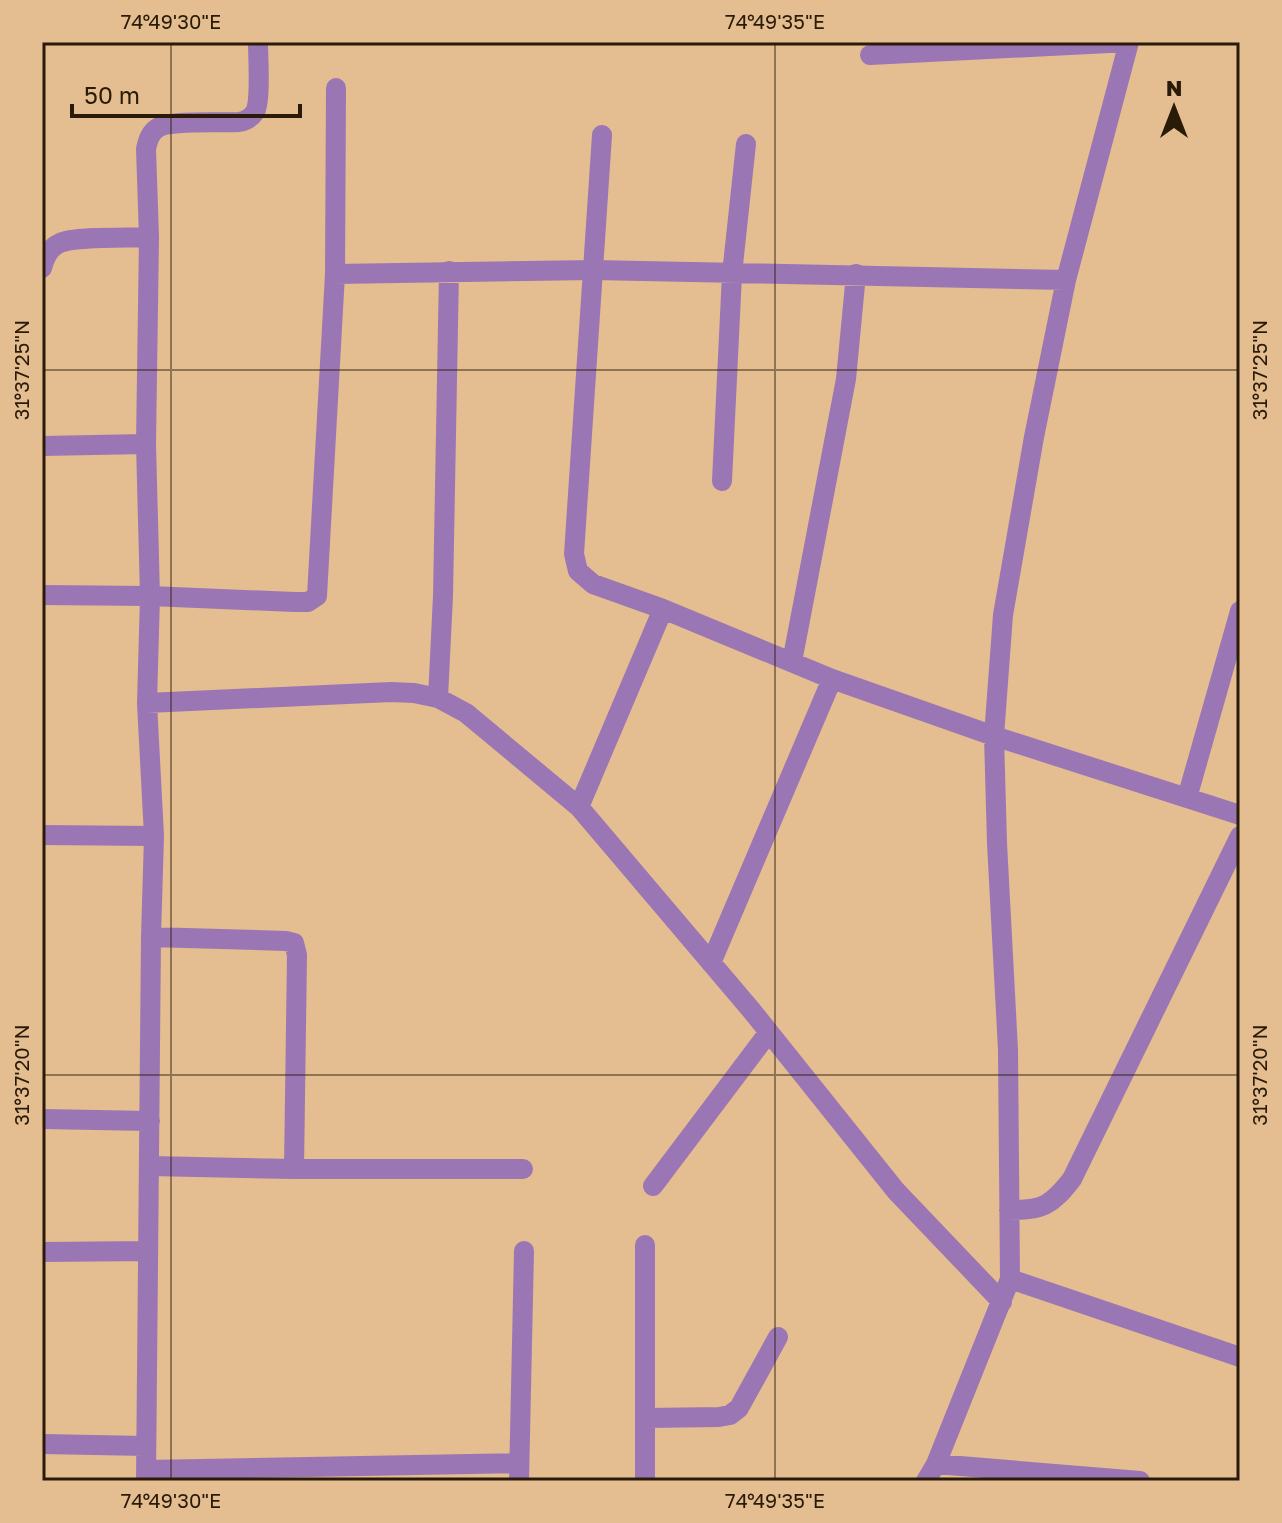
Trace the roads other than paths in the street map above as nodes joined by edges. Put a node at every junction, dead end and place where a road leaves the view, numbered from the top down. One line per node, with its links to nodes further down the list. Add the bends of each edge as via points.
1 (258, 42): 7 (street, via 258,103 247,120 170,124 149,136)
2 (1129, 42): 3 (street); 14 (street)
3 (870, 55)
4 (336, 88): 11 (street)
5 (602, 135): 9 (street)
6 (746, 144): 12 (street)
7 (149, 237): 8 (street, via 58,243); 15 (street)
8 (42, 268)
9 (594, 270): 10 (street); 12 (street); 20 (street, via 574,554 578,571 593,584)
10 (449, 271): 11 (street); 25 (street)
11 (335, 274): 19 (street, via 317,596 308,602)
12 (732, 274): 13 (street); 17 (street)
13 (856, 274): 14 (street); 23 (street, via 846,379)
14 (1066, 280): 27 (street, via 1003,615)
15 (146, 444): 16 (street); 19 (street)
16 (42, 446)
17 (722, 481)
18 (42, 595): 19 (street)
19 (150, 596): 26 (street)
20 (663, 609): 23 (street); 29 (street)
21 (1240, 611): 22 (street)
22 (1234, 657): 28 (street)
23 (792, 662): 24 (street)
24 (832, 679): 27 (street); 35 (street)
25 (438, 698): 26 (street, via 391,692); 29 (street, via 466,713)
26 (147, 703): 32 (street)
27 (994, 736): 28 (street); 43 (street, via 1008,1050)
28 (1187, 798): 30 (street)
29 (579, 807): 35 (street)
30 (1240, 815)
31 (42, 835): 32 (street)
32 (154, 836): 34 (street)
33 (1240, 836): 43 (street, via 1072,1179 1043,1207)
34 (151, 937): 38 (street); 40 (street, via 294,943)
35 (711, 963): 36 (street)
36 (769, 1032): 42 (street); 49 (street, via 896,1191)
37 (42, 1119): 38 (street)
38 (150, 1121): 39 (street)
39 (149, 1166): 40 (street); 45 (street)
40 (294, 1169): 41 (street)
41 (523, 1169)
42 (653, 1186)
43 (1009, 1210): 48 (street)
44 (645, 1245): 52 (street)
45 (148, 1251): 47 (street); 54 (street)
46 (524, 1251): 55 (street)
47 (42, 1252)
48 (1010, 1279): 49 (street); 51 (street)
49 (1002, 1302): 56 (street)
50 (778, 1337): 52 (street, via 730,1415)
51 (1240, 1357)
52 (645, 1418): 58 (street)
53 (42, 1444): 54 (street)
54 (146, 1446): 57 (street)
55 (519, 1472): 57 (street)
56 (931, 1472): 59 (street)
57 (146, 1476)
58 (645, 1481)
59 (1140, 1481)

